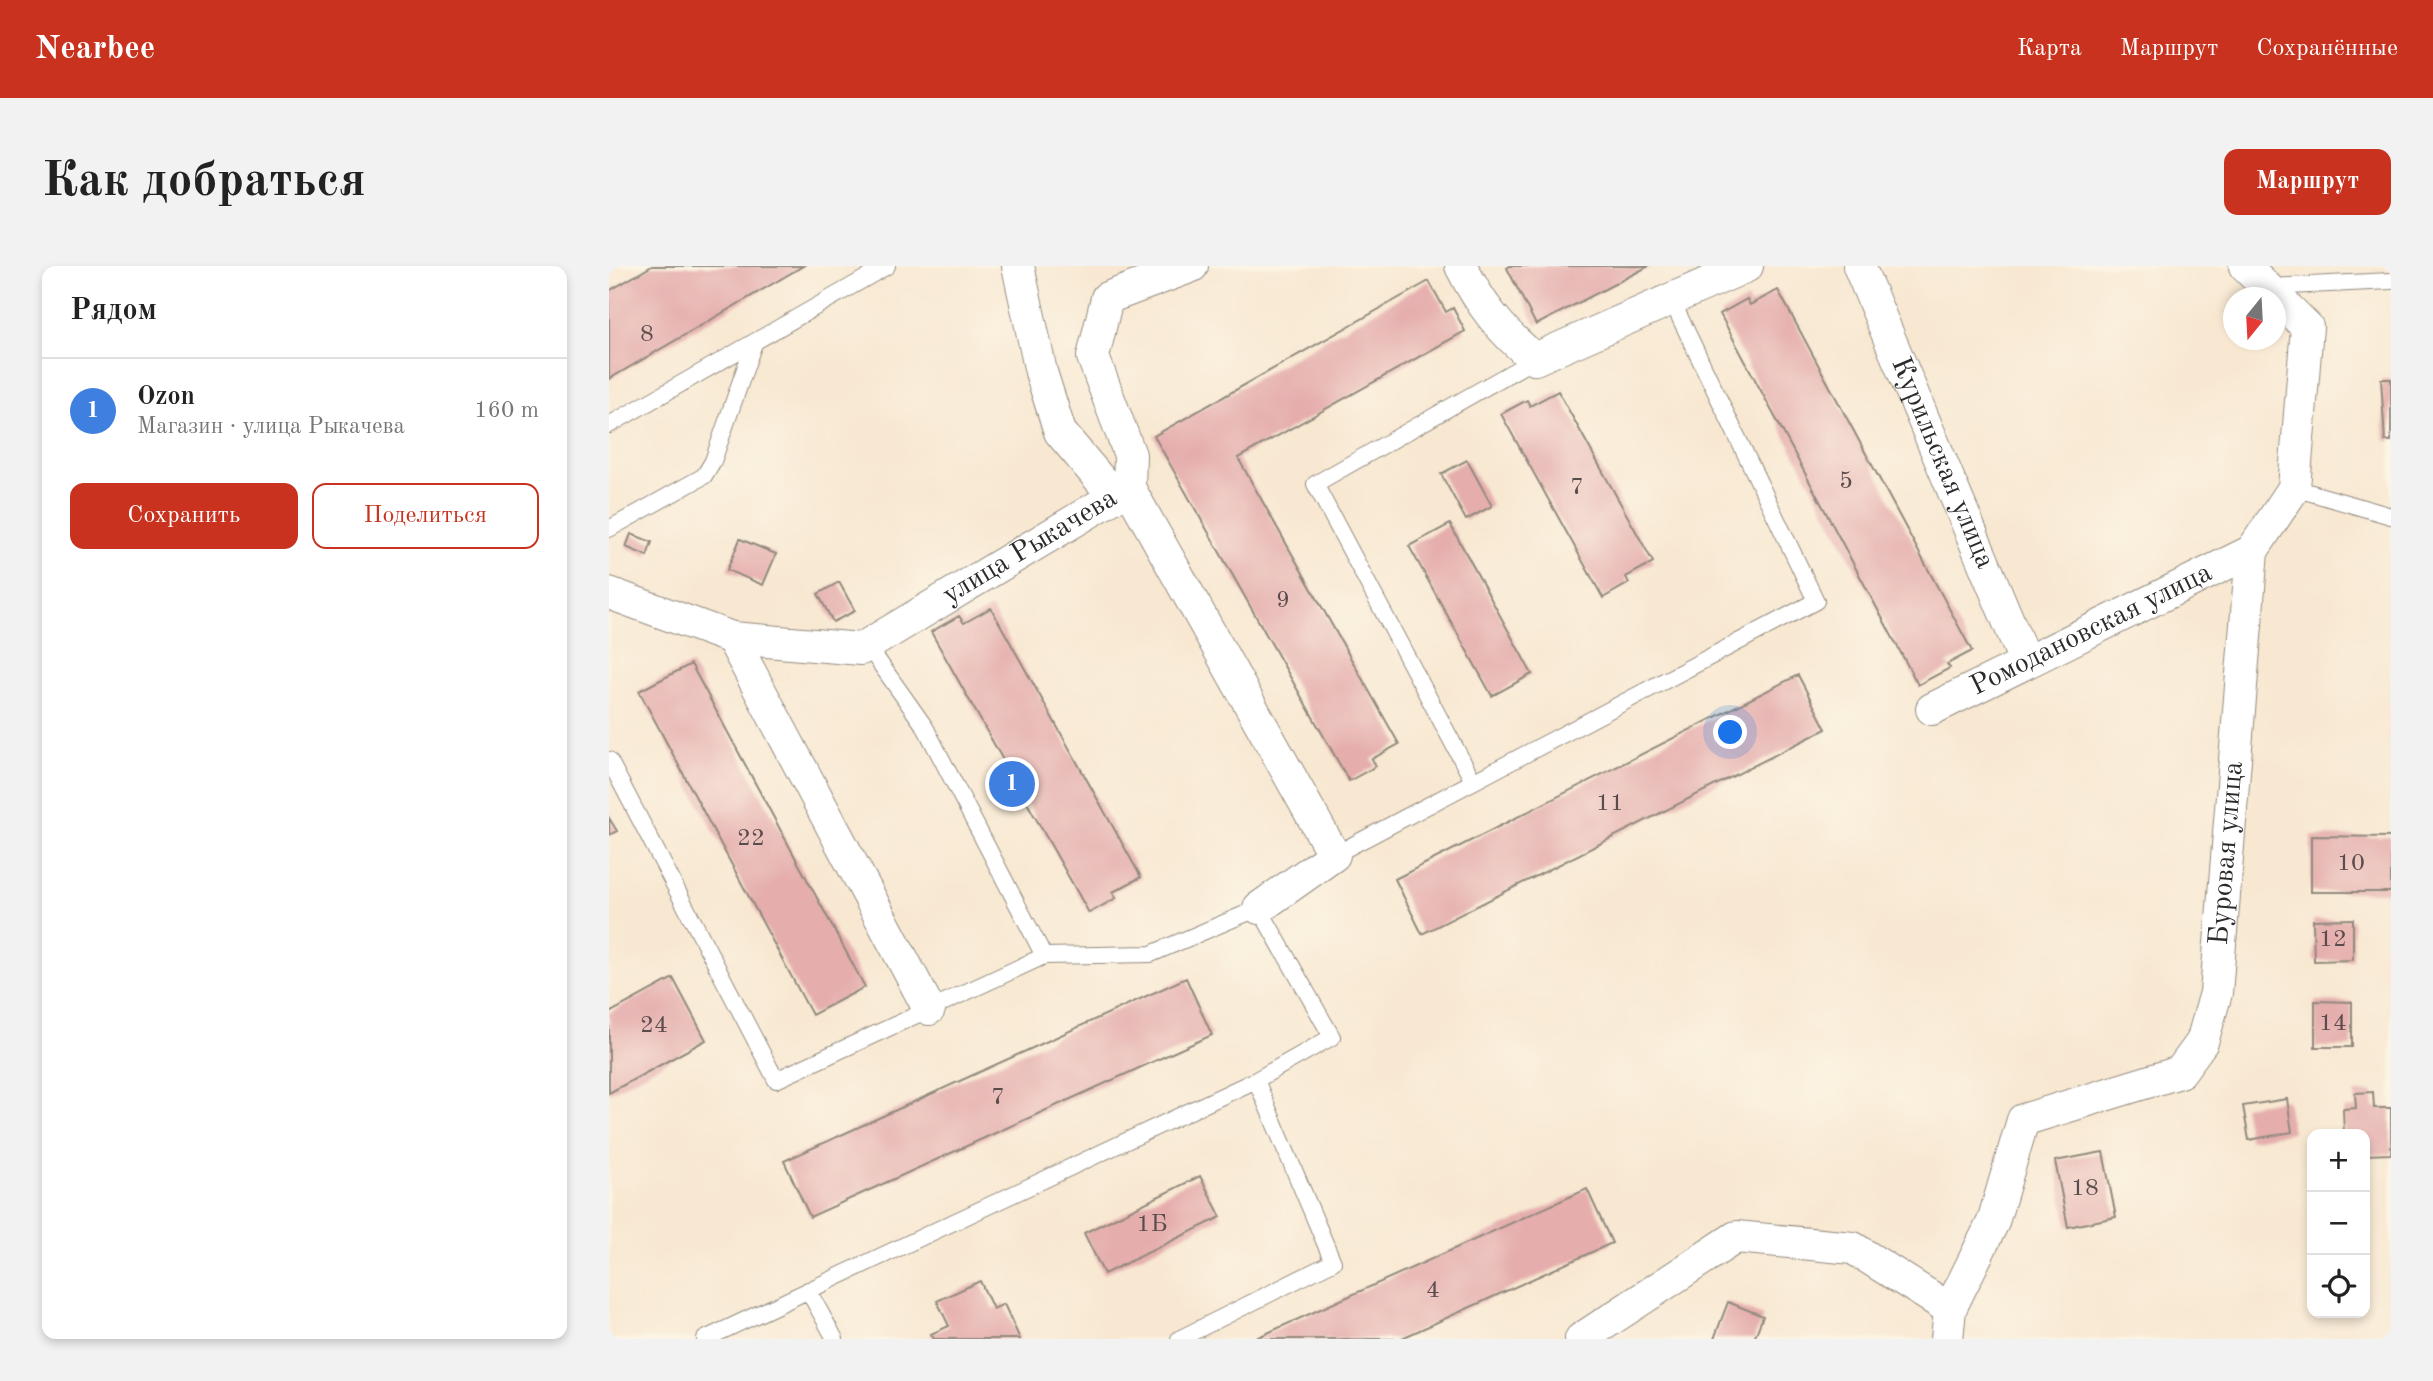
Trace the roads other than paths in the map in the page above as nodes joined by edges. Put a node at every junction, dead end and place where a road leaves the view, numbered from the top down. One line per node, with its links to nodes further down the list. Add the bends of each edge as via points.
1 (887, 266): 10 (lane)
2 (1018, 266): 13 (street, via 1041,372 1060,432 1114,496)
3 (1192, 266): 13 (street, via 1107,298 1093,356 1130,455)
4 (1461, 266): 11 (street, via 1475,294 1509,338)
5 (1747, 266): 9 (street)
6 (1859, 266): 21 (street, Курильская улица)
7 (2255, 277): 8 (lane); 14 (street, Буровая улица, via 2307,327)
8 (2391, 281)
9 (1671, 299): 11 (street); 24 (lane, via 1816,601)
10 (754, 342): 12 (lane); 16 (lane, via 704,476)
11 (1535, 359): 24 (lane, via 1315,484)
12 (609, 425)
13 (1129, 488): 20 (street, улица Рыкачева); 25 (street, улица Рыкачева)
14 (2294, 488): 15 (lane); 17 (street, Буровая улица)
15 (2391, 516)
16 (609, 529)
17 (2252, 551): 21 (street, Ромодановская улица); 31 (street, Буровая улица, via 2215,993 2202,1042 2180,1072 2023,1120 1993,1222)
18 (609, 593): 19 (street)
19 (732, 638): 20 (street); 28 (street)
20 (867, 646): 27 (lane, via 925,727)
21 (2025, 661): 22 (street, Ромодановская улица)
22 (1932, 709)
23 (609, 760): 28 (lane, via 776,1080)
24 (1473, 781): 25 (lane)
25 (1334, 855): 26 (street)
26 (1259, 908): 27 (lane, via 1151,954); 29 (lane, via 1332,1037)
27 (1044, 956): 28 (lane)
28 (929, 1009)
29 (1256, 1080): 30 (lane); 34 (lane, via 1332,1262)
30 (809, 1290): 32 (lane); 33 (lane)
31 (1948, 1324): 35 (street, via 1853,1248 1736,1237)
32 (705, 1339)
33 (835, 1339)
34 (1179, 1339)
35 (1581, 1339)

